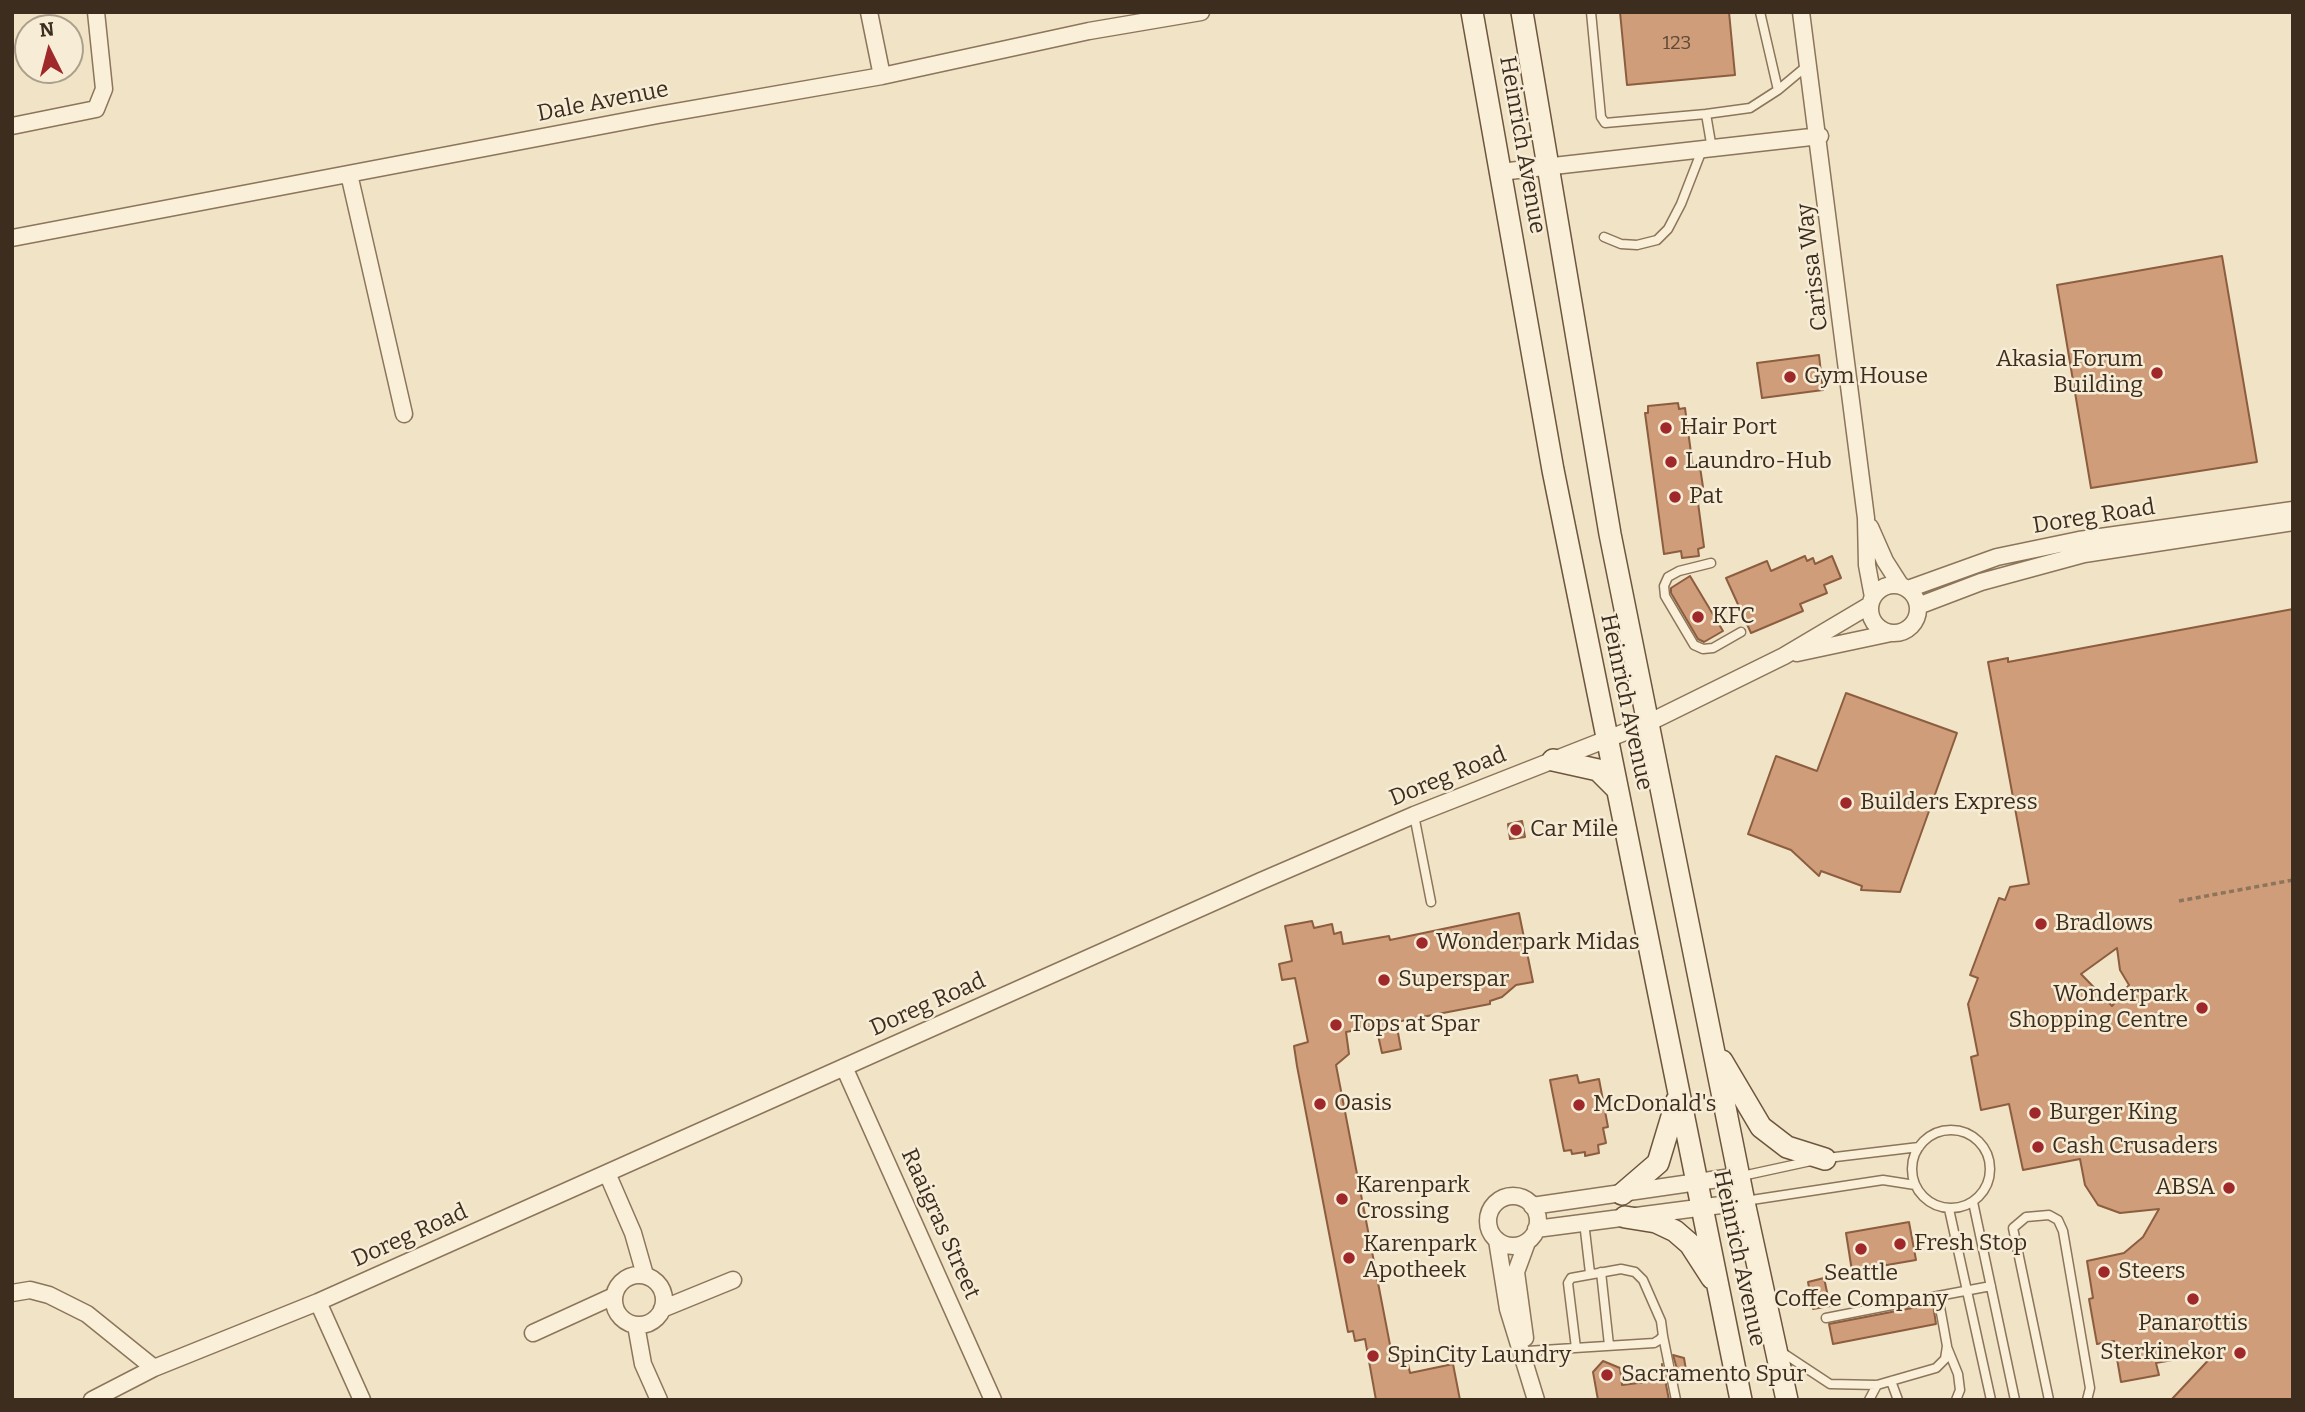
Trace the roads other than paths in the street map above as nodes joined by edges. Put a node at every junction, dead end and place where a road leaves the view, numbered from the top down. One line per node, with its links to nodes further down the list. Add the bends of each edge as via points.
1 (96, 12): 13 (street, via 104,89 96,110)
2 (869, 12): 10 (street)
3 (1201, 12): 10 (street, Dale Avenue)
4 (1472, 12): 17 (street, Heinrich Avenue)
5 (1522, 12): 16 (street, Heinrich Avenue)
6 (1591, 12): 12 (lane, via 1605,123)
7 (1760, 12): 11 (lane)
8 (1801, 12): 9 (street, Carissa Way)
9 (1809, 65): 11 (lane); 14 (street, Carissa Way)
10 (882, 76): 18 (street, Dale Avenue)
11 (1778, 90): 12 (lane, via 1750,108)
12 (1706, 114): 15 (lane)
13 (12, 126)
14 (1819, 136): 15 (street); 23 (street, Carissa Way)
15 (1707, 149): 16 (street); 19 (lane, via 1668,229 1657,240 1637,245)
16 (1547, 167): 17 (street); 33 (street, Heinrich Avenue, via 1610,534)
17 (1500, 172): 34 (street, Heinrich Avenue)
18 (349, 174): 20 (street, Dale Avenue); 21 (street)
19 (1604, 237)
20 (12, 238)
21 (404, 414)
22 (2293, 510): 25 (street, Doreg Road)
23 (1866, 518): 27 (street, Carissa Way, via 1875,542); 28 (street, Carissa Way)
24 (2293, 522): 25 (street, Doreg Road)
25 (2154, 537): 27 (street, Doreg Road, via 2079,540 1997,557); 29 (street, Doreg Road, via 1980,582)
26 (1711, 563): 30 (lane, via 1668,578 1665,596 1694,645 1713,648)
27 (1904, 587): 28 (street, Doreg Road, via 1885,586); 29 (street)
28 (1871, 601): 31 (street, via 1877,627); 32 (street, Doreg Road)
29 (1918, 606): 31 (street, Doreg Road, via 1913,625)
30 (1741, 632)
31 (1892, 633): 32 (street, Doreg Road)
32 (1784, 656): 33 (street, Doreg Road)
33 (1648, 723): 34 (street, Doreg Road); 39 (street, Heinrich Avenue)
34 (1606, 739): 35 (street, Doreg Road); 36 (street, Heinrich Avenue)
35 (1553, 760): 36 (street, via 1598,770); 37 (street, Doreg Road)
36 (1616, 788): 41 (street, Heinrich Avenue)
37 (1414, 815): 38 (lane); 40 (street, Doreg Road)
38 (1431, 902)
39 (1711, 1041): 43 (street, via 1761,1127 1787,1147); 45 (street, Heinrich Avenue)
40 (845, 1067): 44 (street, Doreg Road); 86 (street, Raaigras Street)
41 (1679, 1094): 46 (street, Heinrich Avenue); 48 (street, via 1658,1163)
42 (1919, 1147): 43 (lane); 47 (lane, via 1912,1172); 50 (lane, via 1926,1138 1953,1130 1977,1139 1990,1159 1991,1172 1988,1184)
43 (1825, 1159): 45 (lane)
44 (607, 1173): 60 (street); 68 (street, Doreg Road)
45 (1739, 1176): 46 (street); 49 (street, Heinrich Avenue)
46 (1697, 1183): 48 (street); 52 (street, Heinrich Avenue)
47 (1915, 1185): 49 (lane, via 1883,1180); 53 (lane, via 1928,1201)
48 (1622, 1194): 51 (street)
49 (1744, 1202): 52 (street); 76 (street, Heinrich Avenue)
50 (1973, 1202): 53 (lane); 63 (lane)
51 (1532, 1206): 56 (street, via 1536,1213); 57 (street, via 1518,1197 1495,1203 1488,1218)
52 (1702, 1208): 54 (street); 62 (street, Heinrich Avenue)
53 (1950, 1209): 64 (lane)
54 (1625, 1217): 55 (street); 62 (street, via 1675,1231)
55 (1584, 1222): 56 (street); 59 (lane)
56 (1532, 1235): 57 (street, via 1511,1246); 78 (street, via 1516,1272)
57 (1497, 1240): 80 (street, via 1508,1309)
58 (1601, 1272): 59 (lane); 73 (lane, via 1635,1272 1643,1280); 74 (lane)
59 (1590, 1273): 77 (lane, via 1576,1275 1568,1283)
60 (645, 1275): 66 (street, via 628,1277); 69 (street, via 659,1284)
61 (733, 1280): 69 (street)
62 (1718, 1285): 89 (street, Heinrich Avenue)
63 (1991, 1286): 64 (lane); 95 (lane)
64 (1967, 1291): 67 (lane); 94 (lane)
65 (12, 1293): 79 (street, via 30,1290 49,1295 87,1314)
66 (614, 1296): 71 (street, via 621,1318); 72 (street)
67 (1938, 1296): 70 (lane); 75 (lane)
68 (318, 1302): 79 (street, Doreg Road); 84 (street)
69 (662, 1309): 71 (street, via 652,1321)
70 (1826, 1318)
71 (636, 1325): 85 (street, via 643,1364)
72 (533, 1333)
73 (1663, 1336): 74 (lane, via 1654,1343); 88 (lane)
74 (1609, 1345): 77 (lane)
75 (1947, 1346): 81 (lane, via 1945,1359 1936,1368); 93 (lane, via 1958,1374)
76 (1775, 1347): 82 (lane, via 1830,1384); 90 (street, Heinrich Avenue)
77 (1576, 1348): 78 (lane)
78 (1527, 1351): 80 (street)
79 (154, 1368): 83 (street, Doreg Road)
80 (1530, 1375): 87 (street)
81 (1891, 1381): 82 (lane); 92 (lane)
82 (1877, 1385): 91 (lane)
83 (92, 1400)
84 (362, 1400)
85 (659, 1400)
86 (993, 1400)
87 (1536, 1400)
88 (1676, 1400)
89 (1741, 1400)
90 (1787, 1400)
91 (1869, 1400)
92 (1898, 1400)
93 (1956, 1400)
94 (1991, 1400)
95 (2015, 1400)
96 (2049, 1400): 97 (lane, via 2013,1228 2026,1217 2049,1215 2063,1231 2090,1388)
97 (2087, 1400)

